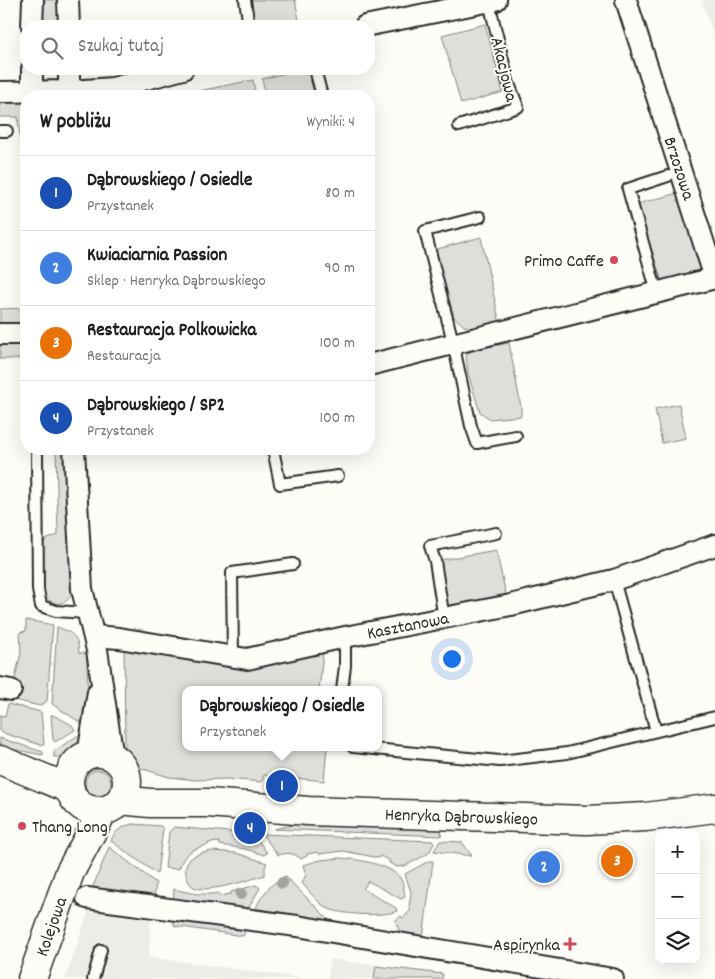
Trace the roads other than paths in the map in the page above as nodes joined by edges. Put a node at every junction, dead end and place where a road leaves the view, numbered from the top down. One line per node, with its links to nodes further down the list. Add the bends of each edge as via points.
1 (33, 0): 7 (street)
2 (68, 0): 8 (street)
3 (244, 0): 9 (lane)
4 (626, 0): 24 (street, Brzozowa)
5 (493, 1): 6 (street, Akacjowa); 21 (lane, Akacjowa, via 508,82 518,107)
6 (435, 6): 10 (street, Akacjowa)
7 (32, 20)
8 (69, 20)
9 (248, 20)
10 (375, 23)
11 (32, 75): 15 (street)
12 (70, 75): 16 (street)
13 (161, 75): 17 (street)
14 (317, 75): 18 (lane)
15 (32, 90)
16 (70, 90)
17 (99, 90)
18 (320, 90)
19 (20, 91): 20 (street)
20 (0, 92)
21 (459, 126)
22 (668, 176): 25 (lane, Brzozowa, via 628,189)
23 (480, 216): 28 (lane, via 425,231)
24 (715, 278): 25 (street, Brzozowa)
25 (656, 293): 28 (street, Brzozowa)
26 (0, 334): 27 (street)
27 (20, 334)
28 (454, 345): 29 (street, Brzozowa); 30 (lane, via 477,443)
29 (375, 364)
30 (516, 436)
31 (37, 455): 39 (lane, via 38,590 41,606 56,611)
32 (74, 455): 39 (street)
33 (274, 455): 34 (lane, via 280,484)
34 (338, 476)
35 (496, 534): 40 (lane, via 430,546)
36 (715, 545): 38 (street, Kasztanowa)
37 (293, 564): 43 (lane, via 232,573)
38 (614, 580): 40 (street, Kasztanowa); 46 (lane)
39 (86, 613): 41 (street)
40 (444, 619): 42 (street, Kasztanowa)
41 (94, 636): 43 (street, Kasztanowa); 49 (street, via 101,675)
42 (345, 637): 43 (street, Kasztanowa, via 248,659); 44 (lane)
43 (233, 657)
44 (342, 686)
45 (715, 716): 46 (lane)
46 (656, 731): 47 (lane, via 567,753 500,761)
47 (382, 750)
48 (1, 761): 49 (street)
49 (97, 782): 50 (street, Henryka Dąbrowskiego, via 150,803 208,803 308,811 587,820 646,818); 53 (street, Kolejowa, via 70,872)
50 (715, 808)
51 (87, 898): 55 (street, via 297,926)
52 (101, 950): 54 (lane)
53 (32, 979)
54 (93, 979)
55 (613, 979)

